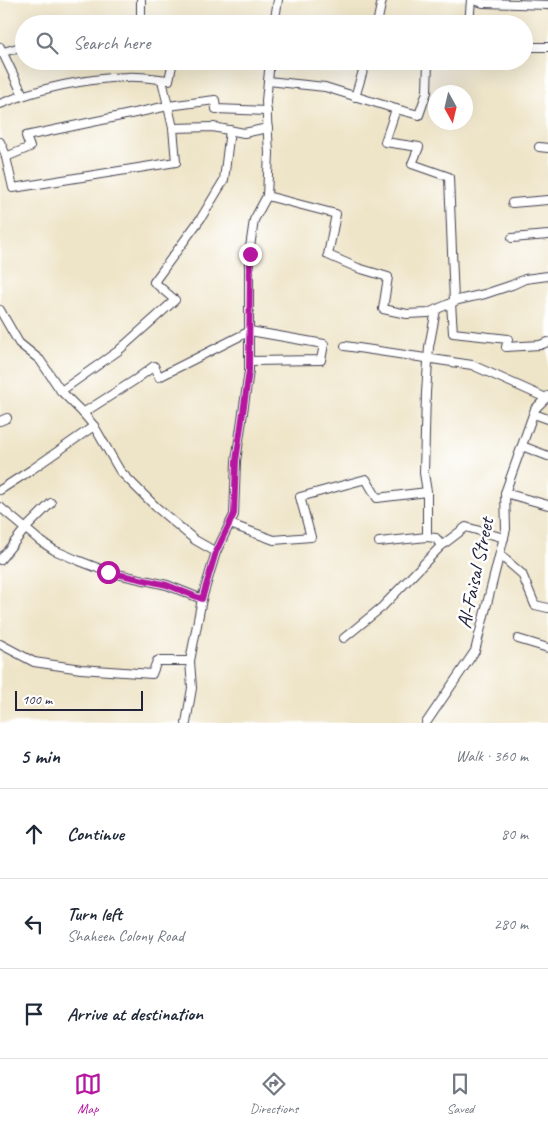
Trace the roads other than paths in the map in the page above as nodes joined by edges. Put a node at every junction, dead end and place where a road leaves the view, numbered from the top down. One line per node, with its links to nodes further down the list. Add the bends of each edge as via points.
1 (141, 0): 6 (street)
2 (278, 0): 7 (street)
3 (382, 0): 8 (street)
4 (472, 0): 5 (street); 9 (street)
5 (548, 5)
6 (141, 15)
7 (276, 15)
8 (379, 15)
9 (470, 15)
10 (533, 47): 11 (street)
11 (548, 47)
12 (15, 48): 13 (street)
13 (1, 51): 20 (street)
14 (171, 70): 18 (street, via 169,80)
15 (269, 70): 19 (street)
16 (363, 70): 21 (street)
17 (427, 70): 24 (street, via 426,92 419,115)
18 (162, 80): 20 (street, via 129,77 99,80); 23 (street)
19 (268, 80): 21 (street, via 325,87); 25 (street)
20 (23, 95): 22 (street)
21 (355, 96): 24 (street)
22 (0, 104)
23 (168, 106): 25 (street, via 215,100 216,109); 26 (street); 32 (street, via 26,136 30,147)
24 (396, 109): 39 (street, via 385,142 418,148 412,164 449,177)
25 (267, 111): 27 (street)
26 (173, 128): 28 (street); 32 (street, via 176,162 13,188)
27 (268, 128): 28 (street, via 244,133); 33 (street)
28 (230, 130): 47 (street, via 224,180 201,218 154,282 175,300 118,351)
29 (0, 142): 32 (street)
30 (539, 147): 31 (street)
31 (548, 148)
32 (6, 157)
33 (267, 196): 41 (street, via 336,214 328,256 388,276 383,309 407,314); 42 (street, via 254,220 250,254)
34 (548, 200): 35 (street)
35 (512, 203)
36 (548, 235): 37 (street)
37 (512, 238)
38 (548, 276): 39 (street, via 525,279)
39 (453, 302): 41 (street); 43 (street, via 454,333 508,339 506,347)
40 (0, 310): 47 (street, via 19,343 40,360)
41 (436, 310): 45 (street)
42 (250, 331): 46 (street); 46 (street, via 324,344 322,360); 49 (street, via 159,377 154,366)
43 (548, 342)
44 (345, 346): 45 (street)
45 (428, 359): 48 (street, via 472,365); 56 (street, via 424,473)
46 (249, 361): 61 (street, via 236,461 234,514)
47 (61, 391): 49 (street)
48 (547, 397): 50 (street, Al-Faisal Street)
49 (84, 413): 52 (street)
50 (534, 414): 51 (street); 53 (street, Al-Faisal Street)
51 (548, 419)
52 (94, 426): 55 (street); 67 (street, via 120,471 195,540)
53 (522, 446): 54 (street); 57 (street, Al-Faisal Street)
54 (548, 456)
55 (0, 490)
56 (427, 492): 61 (street, via 377,498 366,479 300,496 311,537 274,540); 63 (street)
57 (505, 493): 59 (street); 64 (street, Al-Faisal Street)
58 (51, 503): 62 (street)
59 (548, 505)
60 (0, 507): 62 (street)
61 (230, 524): 67 (street)
62 (25, 529): 69 (street); 70 (street, via 54,550 77,560 108,572 167,585)
63 (427, 536): 65 (street); 66 (street, via 436,538)
64 (504, 538): 66 (street, via 466,527); 68 (street, Al-Faisal Street)
65 (379, 542)
66 (441, 546): 72 (street, via 382,607)
67 (216, 552): 70 (street)
68 (500, 555): 71 (street, via 522,574 535,605); 78 (street, Al-Faisal Street, via 475,650)
69 (0, 560)
70 (202, 599): 76 (street)
71 (548, 608)
72 (344, 638)
73 (518, 639): 75 (street)
74 (2, 647): 76 (street, via 34,662 81,669 152,674 158,661)
75 (548, 648)
76 (190, 662): 77 (street, via 192,688)
77 (186, 723)
78 (426, 723)

